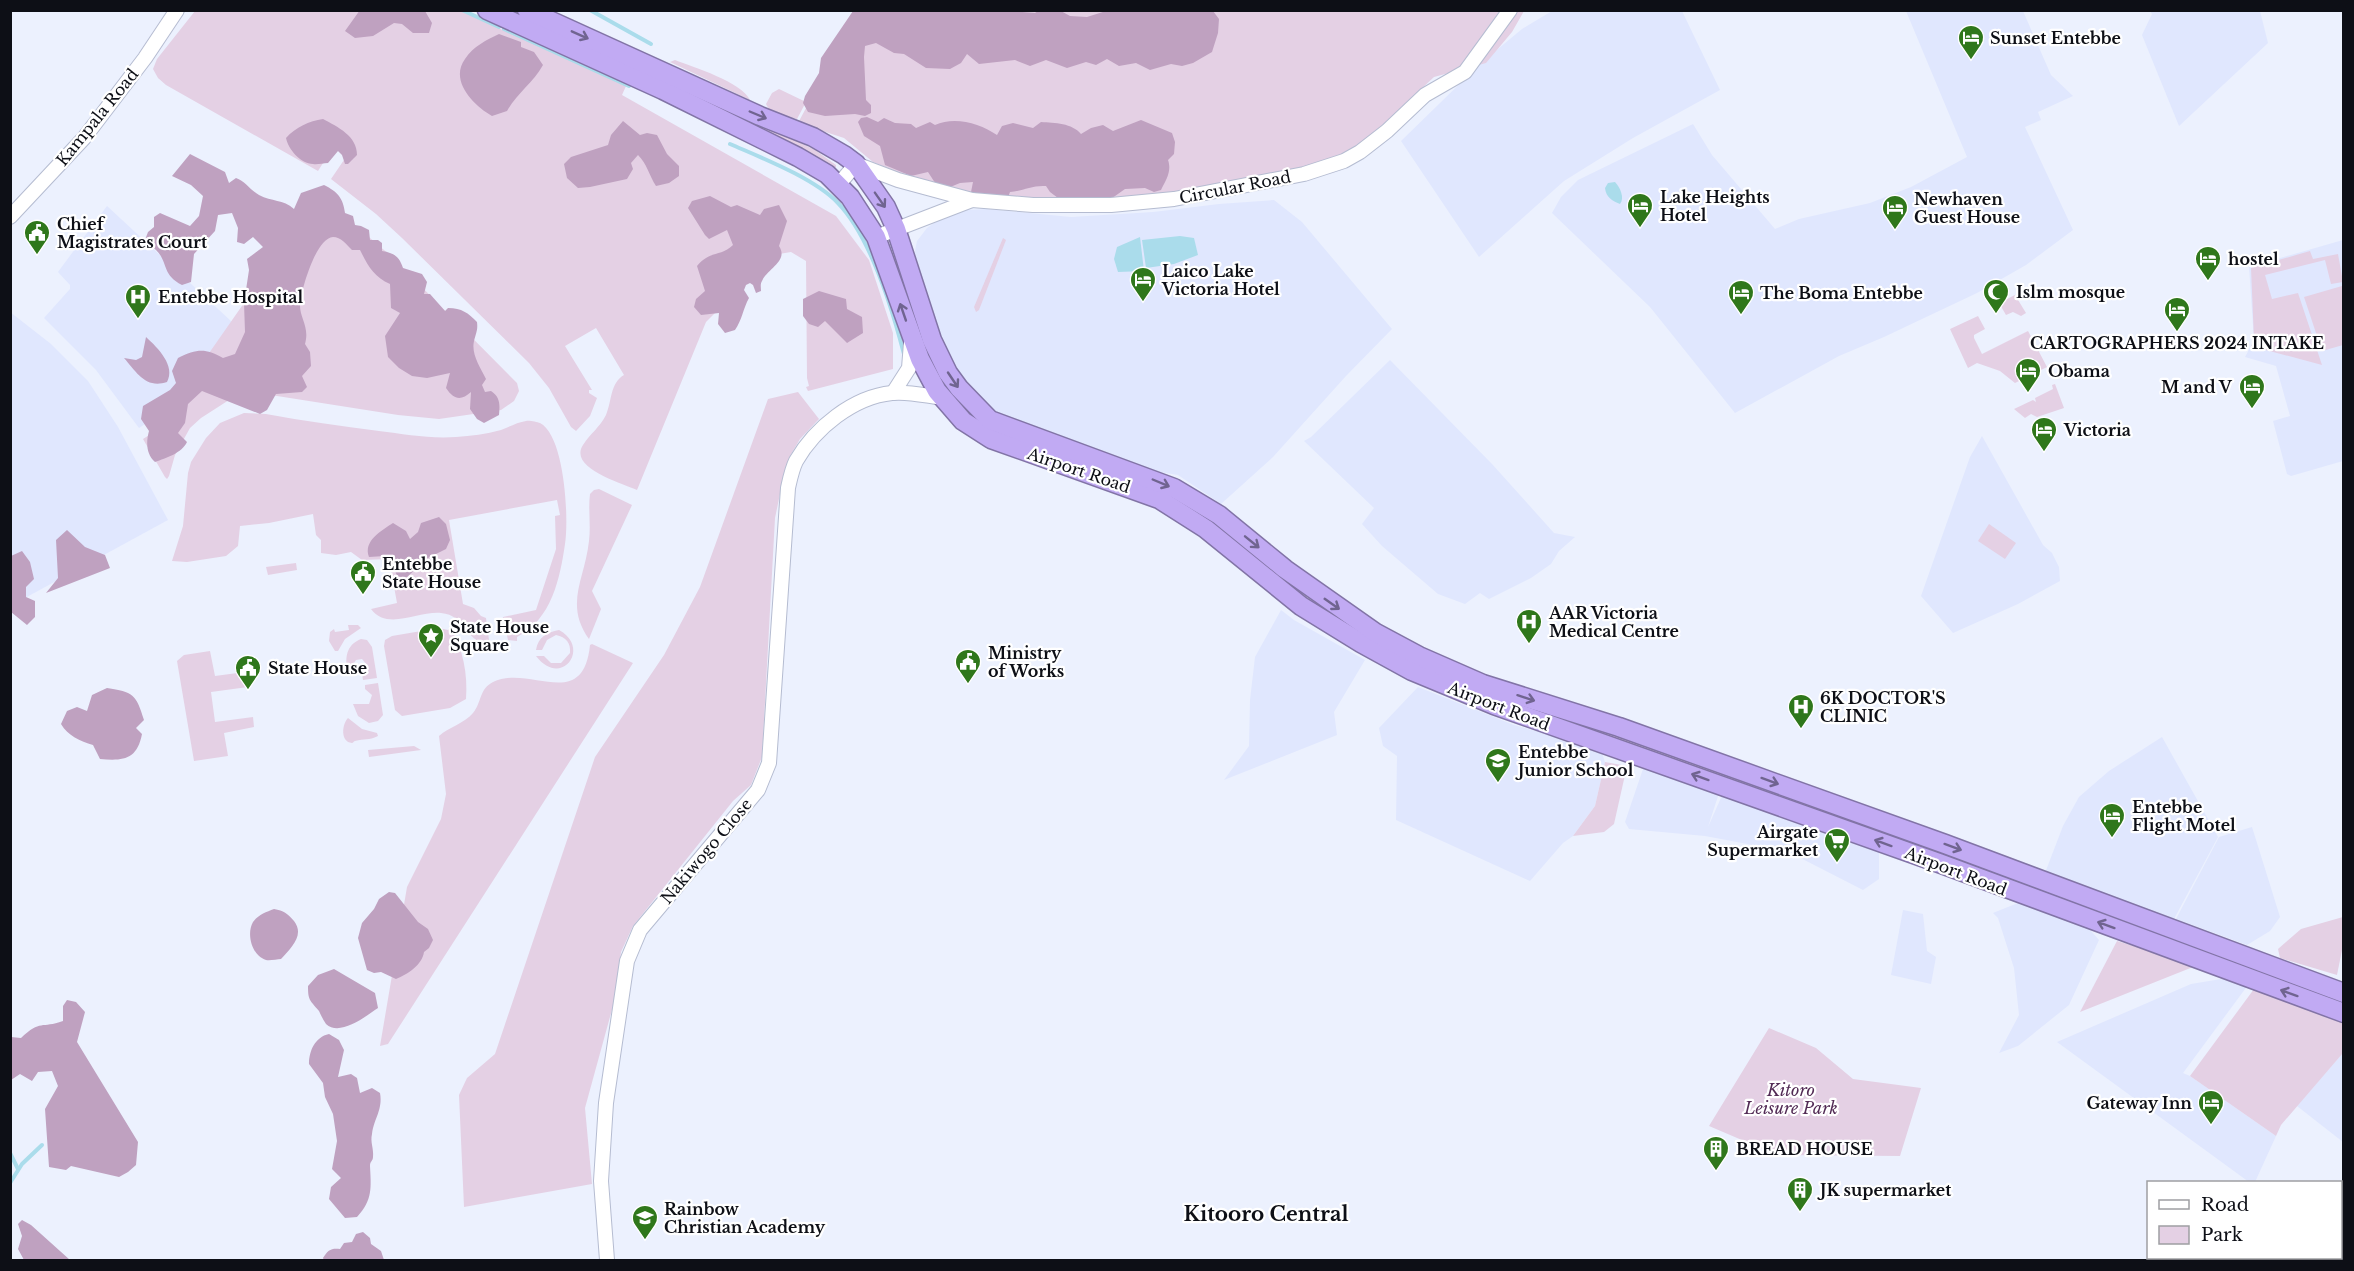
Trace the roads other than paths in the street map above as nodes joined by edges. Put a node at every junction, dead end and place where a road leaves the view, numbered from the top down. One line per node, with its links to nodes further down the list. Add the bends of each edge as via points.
1 (177, 10): 8 (street, Kampala Road, via 84,138)
2 (487, 10): 6 (highway, via 663,90 798,157)
3 (527, 10): 5 (highway, one-way to 5, via 813,137)
4 (1510, 10): 7 (street, Circular Road, via 1466,72 1425,95 1387,131 1344,161 1304,174 1174,200 1111,206)
5 (850, 159): 6 (street); 7 (street, Circular Road, via 898,180); 9 (highway, Airport Road, one-way to 9, via 886,207)
6 (833, 179): 10 (highway, Airport Road)
7 (972, 200): 9 (street, Circular Road)
8 (10, 217)
9 (896, 229): 10 (street, Circular Road); 14 (highway, Airport Road, one-way to 14, via 932,340 948,373)
10 (876, 237): 11 (highway, Airport Road, one-way to 10)
11 (912, 336): 12 (street, via 909,368); 13 (highway, Airport Road, via 920,359)
12 (894, 393): 13 (street); 17 (street, Nakiwogo Close, via 880,395 832,419 795,464 788,488 769,763 758,790 639,930 627,961 606,1102 601,1181)
13 (943, 398): 14 (highway, Airport Road, via 963,421)
14 (986, 427): 15 (highway, Airport Road, one-way to 15, via 1174,488 1219,515 1294,576 1376,633 1483,684 1631,731); 16 (highway, Airport Road, one-way to 14, via 1939,863 1494,705 1412,671 1301,606 1206,529 1159,498)
15 (2339, 991): 16 (highway)
16 (2336, 1010)
17 (607, 1260)

